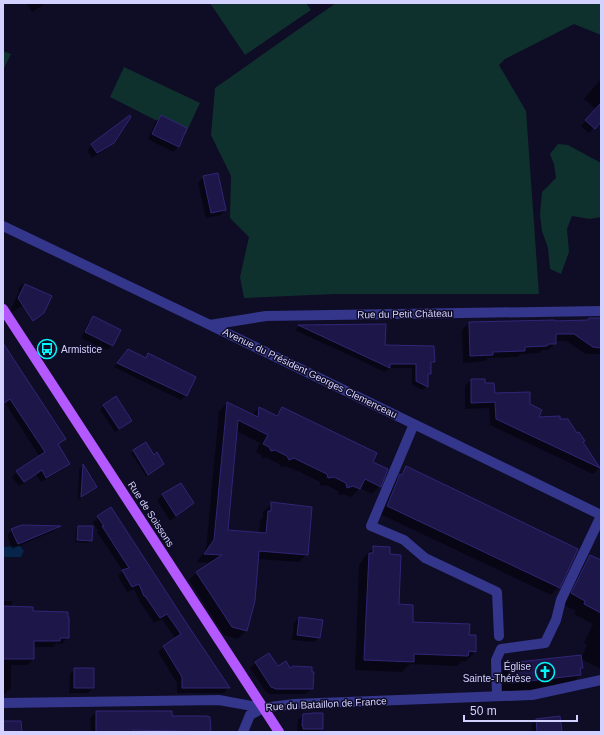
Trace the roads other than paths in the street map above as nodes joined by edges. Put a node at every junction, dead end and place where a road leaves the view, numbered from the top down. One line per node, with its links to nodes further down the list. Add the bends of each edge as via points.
1 (3, 226): 2 (street, Avenue du Président Georges Clemenceau)
2 (18, 233): 3 (street); 6 (street, Avenue du Président Georges Clemenceau)
3 (3, 235)
4 (3, 309): 13 (main road, Rue de Soissons)
5 (601, 311): 6 (street, Rue du Petit Château, via 266,316)
6 (210, 325): 7 (street, Avenue du Président Georges Clemenceau)
7 (414, 424): 8 (street, Avenue du Président Georges Clemenceau); 9 (street, via 371,526 404,540 425,558 497,592)
8 (601, 515): 11 (street, via 561,600 556,620 545,643 501,649 496,660)
9 (498, 636)
10 (601, 680): 11 (street, Rue du Bataillon de France, via 532,695)
11 (497, 696): 13 (street, Rue du Bataillon de France, via 294,704)
12 (3, 703): 13 (street, Rue du Bataillon de France, via 219,700)
13 (263, 708): 14 (street, via 250,715); 15 (main road, Rue de Soissons)
14 (243, 732)
15 (278, 732)

